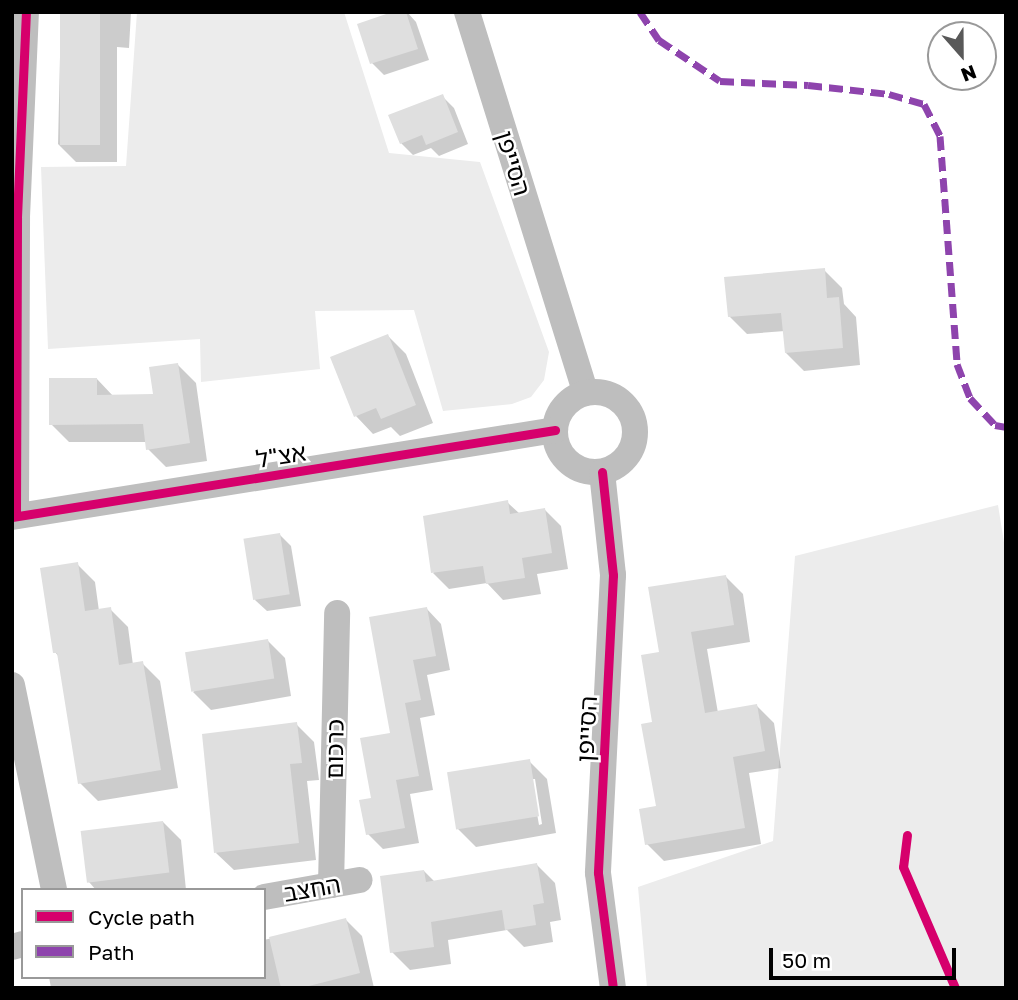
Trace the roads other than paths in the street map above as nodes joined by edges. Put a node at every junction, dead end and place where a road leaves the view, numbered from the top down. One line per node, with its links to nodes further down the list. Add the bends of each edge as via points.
1 (26, 12): 6 (street, via 16,217)
2 (467, 12): 3 (street, הסייפן)
3 (586, 393): 4 (street, via 567,403); 5 (street, via 619,398 635,421 633,449 625,460)
4 (555, 430): 5 (street, via 566,461); 6 (street, אצ"ל)
5 (602, 472): 13 (street, הסייפן, via 613,575 598,873)
6 (14, 517)
7 (337, 613): 10 (street, כרכום)
8 (12, 685): 11 (street)
9 (359, 880): 10 (street, החצב)
10 (331, 885): 12 (street, החצב)
11 (54, 888)
12 (266, 897)
13 (613, 988)

